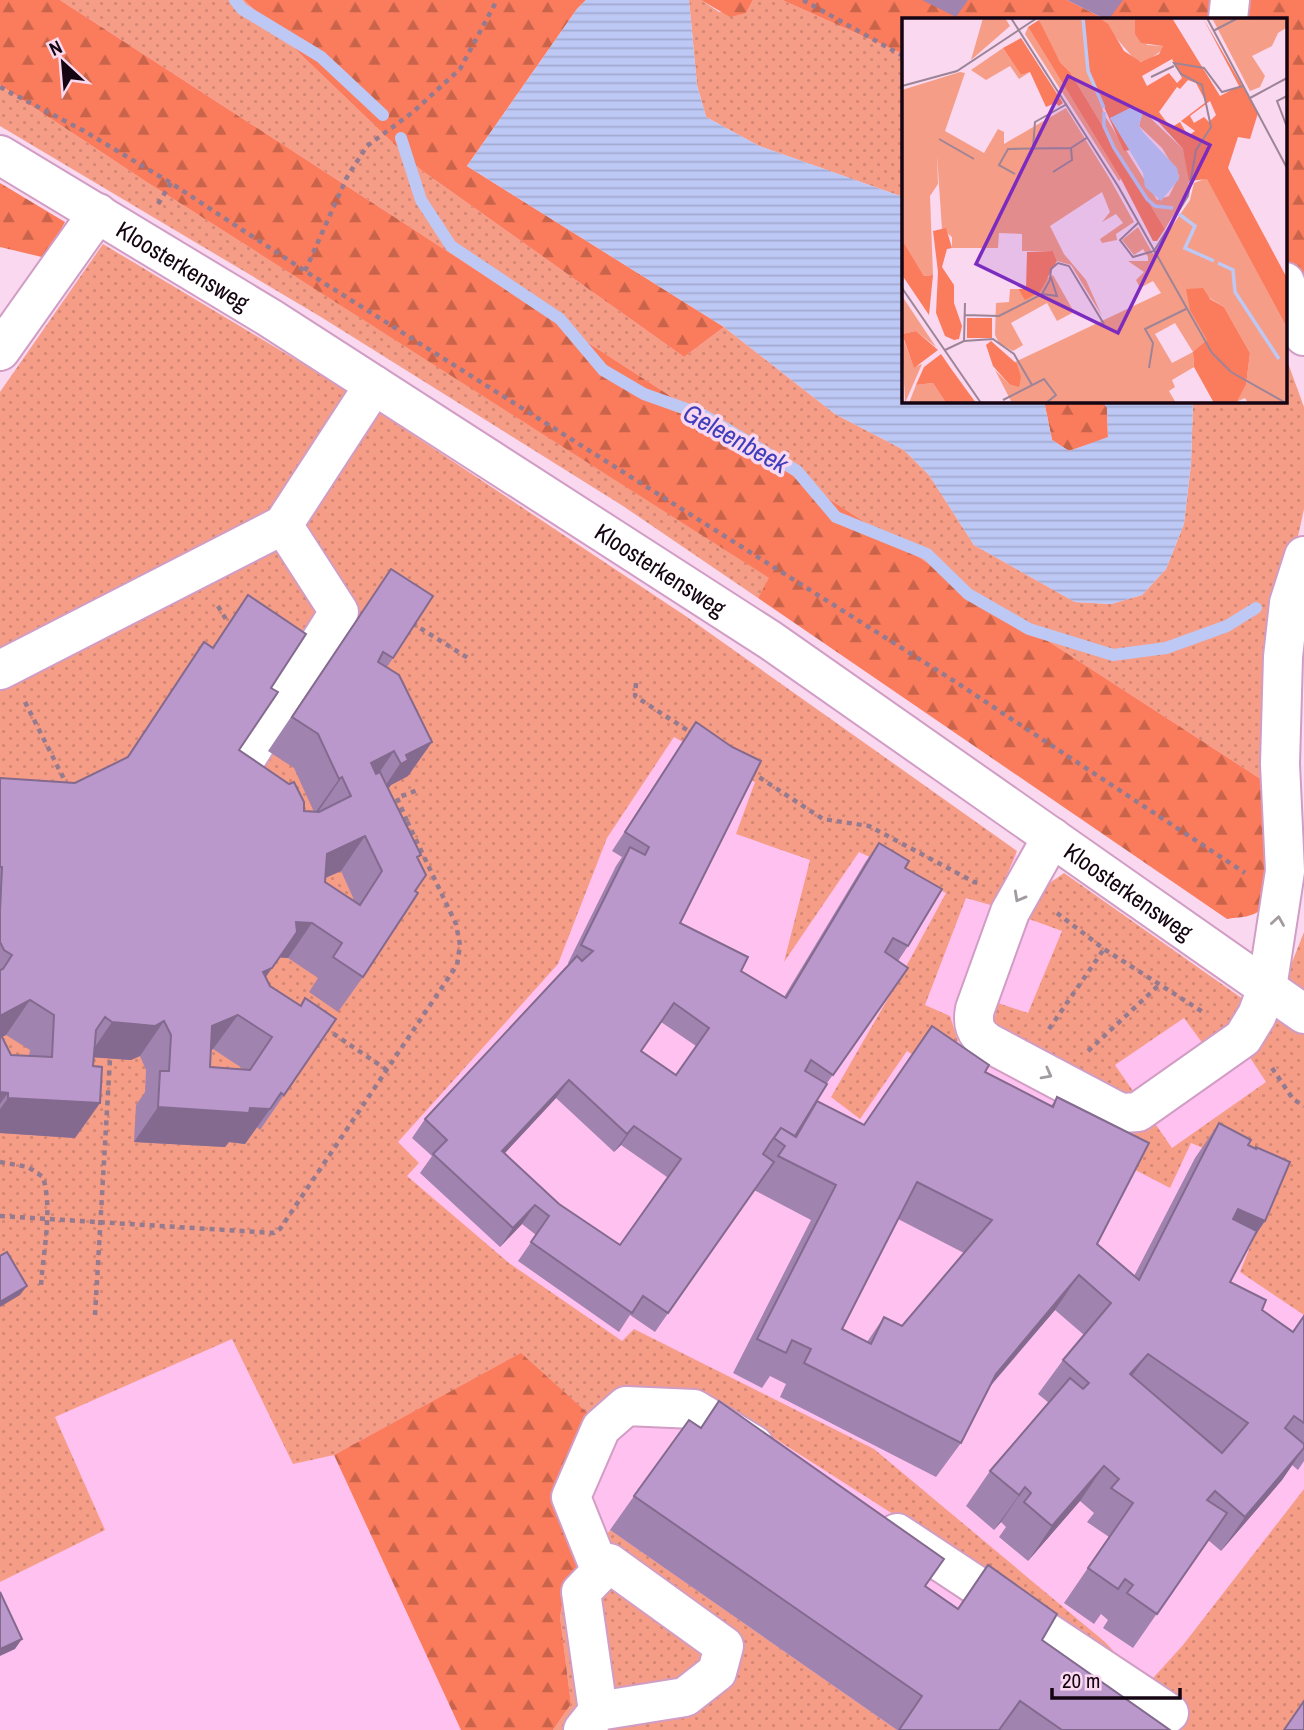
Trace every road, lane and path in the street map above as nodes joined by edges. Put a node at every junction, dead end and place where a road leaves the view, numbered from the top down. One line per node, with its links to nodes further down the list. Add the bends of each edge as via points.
1 (497, 0): 9 (path, via 460,69 367,146 347,177)
2 (803, 0): 5 (path)
3 (1230, 0): 4 (street)
4 (1228, 18)
5 (902, 54)
6 (0, 87): 9 (path, via 149,170)
7 (0, 155): 8 (street, Kloosterkensweg)
8 (98, 213): 12 (street); 13 (street, Kloosterkensweg)
9 (305, 271): 31 (path, via 930,666)
10 (1286, 285): 11 (street)
11 (1304, 336)
12 (0, 351)
13 (374, 385): 14 (street); 29 (street, Kloosterkensweg, via 770,640)
14 (283, 525): 16 (street); 24 (street, via 339,612)
15 (1304, 556): 31 (street, via 1289,603 1283,657)
16 (198, 569): 18 (path, via 227,621); 20 (street)
17 (408, 620): 19 (path)
18 (237, 628)
19 (468, 658)
20 (2, 663): 26 (path)
21 (636, 683): 22 (path, via 635,696)
22 (702, 740)
23 (746, 769): 30 (path, via 824,819 869,826 974,882)
24 (237, 773)
25 (420, 789): 27 (path, via 397,798)
26 (71, 794)
27 (407, 821): 28 (path); 39 (path, via 456,924 460,946 457,965)
28 (395, 827)
29 (1052, 837): 30 (street); 34 (street, Kloosterkensweg)
30 (1023, 889): 32 (path); 40 (street, one-way to 40, via 1010,912 973,1020 981,1037)
31 (1282, 897): 34 (street, one-way to 31)
32 (1104, 949): 33 (path); 40 (path)
33 (1159, 985): 37 (path); 40 (path)
34 (1267, 988): 35 (street, Kloosterkensweg); 37 (street)
35 (1304, 1014)
36 (318, 1023): 39 (path)
37 (1243, 1038): 40 (street, one-way to 37, via 1122,1113 1138,1112); 41 (path, via 1263,1054 1293,1099)
38 (110, 1059): 45 (path)
39 (387, 1070): 45 (path, via 274,1233)
40 (1042, 1071)
41 (1304, 1107)
42 (0, 1162): 44 (path, via 28,1167 43,1177)
43 (0, 1216): 44 (path)
44 (46, 1217): 45 (path); 46 (path)
45 (100, 1221): 47 (path)
46 (41, 1286)
47 (94, 1315)
48 (778, 1459): 50 (street, via 694,1409 626,1406 601,1428 571,1497)
49 (873, 1517): 51 (street)
50 (601, 1572): 52 (street, via 581,1591); 52 (street, via 609,1563 724,1646 717,1672 685,1697)
51 (1170, 1713)
52 (590, 1720)

